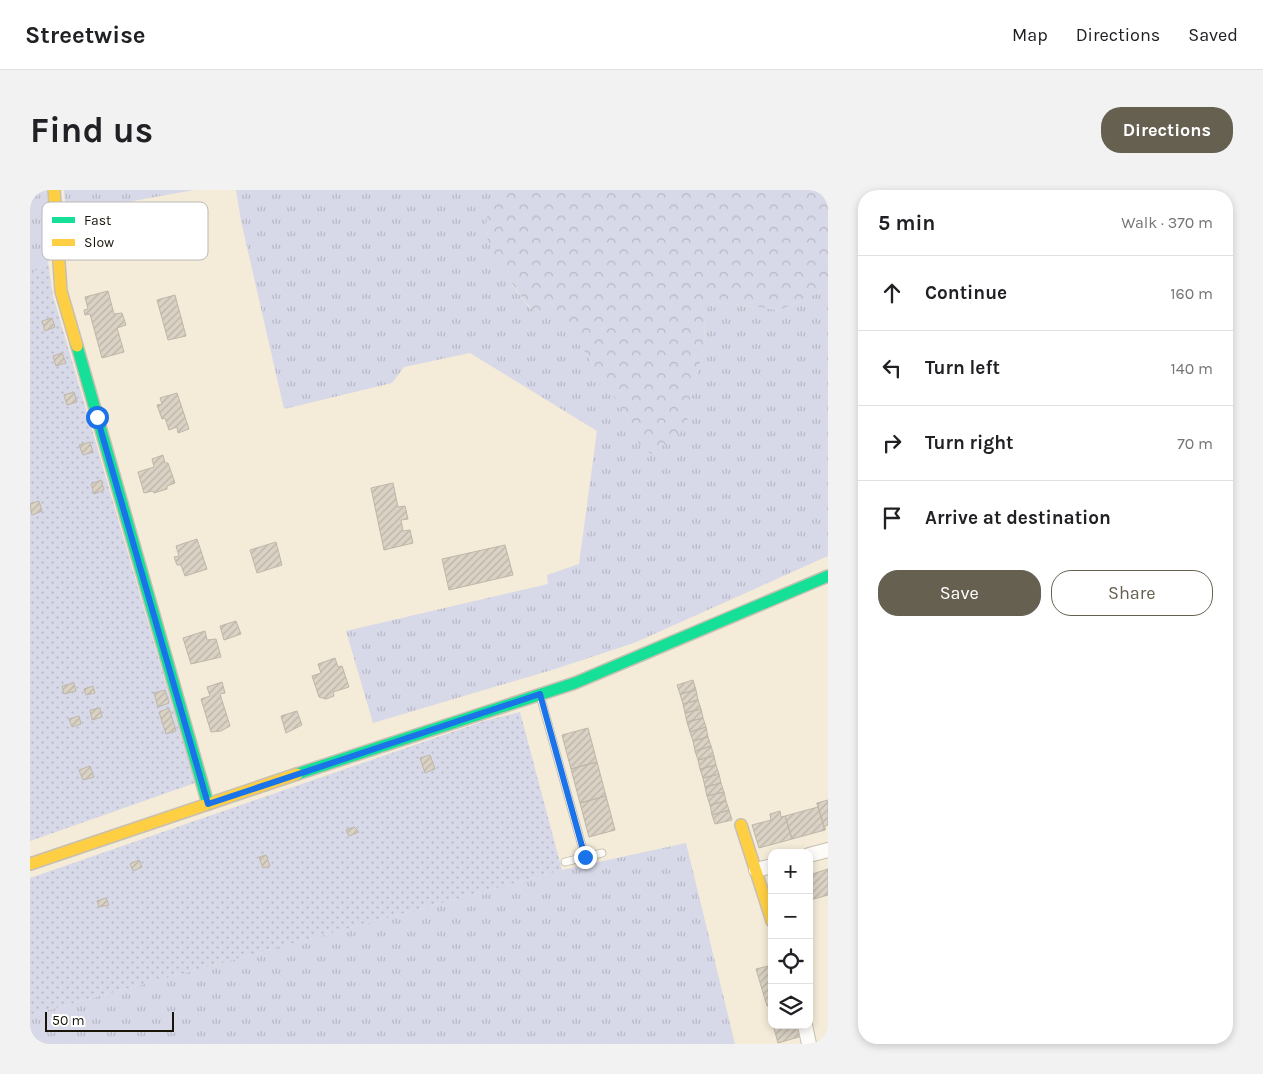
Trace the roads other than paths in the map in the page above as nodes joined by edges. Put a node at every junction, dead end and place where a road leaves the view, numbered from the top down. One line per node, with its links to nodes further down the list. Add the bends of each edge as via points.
1 (59, 260): 4 (street, via 61,291)
2 (828, 576): 3 (street, via 575,683)
3 (540, 694): 4 (street); 9 (lane)
4 (208, 804): 11 (street)
5 (741, 825): 13 (street)
6 (828, 850): 8 (street)
7 (602, 853): 9 (lane)
8 (813, 854)
9 (585, 857): 10 (lane)
10 (565, 862)
11 (30, 864)
12 (768, 867): 13 (street)
13 (756, 870): 14 (street)
14 (768, 908)
15 (805, 1029): 16 (street)
16 (809, 1044)

